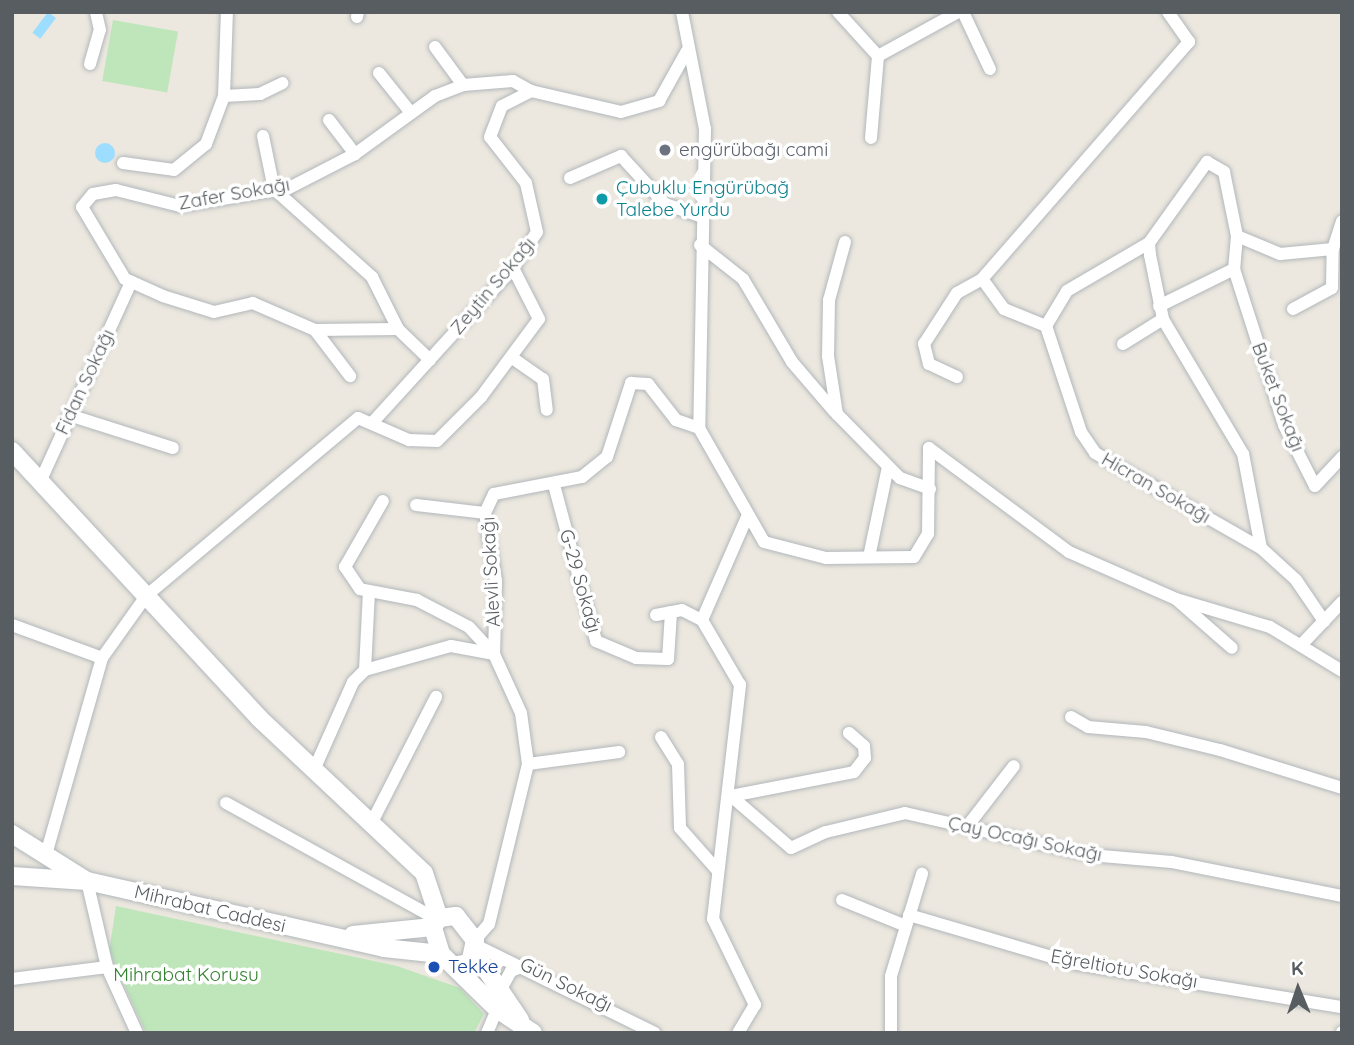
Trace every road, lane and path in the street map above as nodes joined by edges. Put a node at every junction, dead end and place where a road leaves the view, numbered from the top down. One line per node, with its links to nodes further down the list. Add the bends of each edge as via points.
1 (96, 12): 10 (street, via 100,30)
2 (227, 12): 16 (street)
3 (682, 12): 8 (street)
4 (838, 12): 9 (street)
5 (960, 12): 9 (street); 11 (street)
6 (1168, 12): 34 (street, via 1189,42)
7 (435, 47): 14 (street)
8 (687, 51): 15 (street, via 659,101 621,112); 25 (street, via 705,129)
9 (878, 56): 20 (street)
10 (90, 64)
11 (990, 69)
12 (380, 73): 17 (street)
13 (283, 83): 16 (street, via 260,94)
14 (463, 85): 15 (street, Zafer Sokağı, via 513,81); 17 (street, Zafer Sokağı)
15 (531, 91): 32 (street, Zeytin Sokağı, via 502,106 490,137 526,183 537,232)
16 (224, 96): 22 (street, via 206,144 174,170)
17 (411, 113): 21 (street, Zafer Sokağı)
18 (329, 120): 21 (street)
19 (263, 136): 24 (street)
20 (871, 138)
21 (355, 154): 24 (street, Zafer Sokağı, via 289,188)
22 (123, 163)
23 (570, 178): 25 (street, via 621,156 664,204)
24 (274, 188): 35 (street, Zafer Sokağı, via 180,206 116,190 93,194 82,207); 40 (street, via 372,278)
25 (700, 216): 30 (street)
26 (1342, 221): 31 (street)
27 (1237, 236): 29 (street, Buket Sokağı, via 1224,172 1207,162); 31 (street, via 1280,254); 33 (street, Buket Sokağı)
28 (845, 242): 48 (street, via 829,300 828,356)
29 (1149, 243): 36 (street); 39 (street, via 1067,290)
30 (700, 245): 48 (street, via 743,279 792,362); 51 (street)
31 (1333, 249): 37 (street, via 1332,288)
32 (513, 268): 43 (street, via 539,319); 44 (street, Zeytin Sokağı)
33 (1234, 269): 36 (street); 54 (street, Buket Sokağı, via 1284,425 1315,486)
34 (982, 279): 39 (street, via 1004,309); 46 (street, via 957,293 924,344 929,364)
35 (131, 282): 41 (street, via 214,312 253,303); 49 (street, Fidan Sokağı)
36 (1159, 306): 38 (street)
37 (1293, 309)
38 (1163, 319): 42 (street); 63 (street, via 1242,454)
39 (1046, 326): 63 (street, Hicran Sokağı, via 1081,432 1096,453)
40 (398, 329): 41 (street); 44 (street)
41 (315, 330): 45 (street)
42 (1123, 344)
43 (511, 357): 47 (street, via 543,379); 50 (street, via 438,441 410,440)
44 (430, 360): 50 (street, Zeytin Sokağı)
45 (350, 376)
46 (957, 377)
47 (547, 410)
48 (837, 414): 55 (street)
49 (69, 415): 52 (street); 56 (street, Fidan Sokağı)
50 (372, 423): 66 (street, via 358,418)
51 (699, 428): 57 (street, Alevli Sokağı, via 676,420 648,384 631,383 607,457 582,477); 62 (street)
52 (173, 448)
53 (12, 451): 56 (street)
54 (1342, 457)
55 (888, 467): 58 (street); 64 (street)
56 (40, 482): 66 (street)
57 (554, 485): 61 (street, Alevli Sokağı, via 494,494); 69 (street, G-29 Sokağı, via 596,641 636,658 668,659)
58 (930, 489): 64 (street, via 928,534 914,557); 67 (street, via 929,448 1069,552)
59 (383, 501): 65 (street, via 345,567)
60 (416, 505): 61 (street)
61 (485, 513): 76 (street, Alevli Sokağı, via 496,581)
62 (747, 517): 64 (street, via 764,542 826,558); 71 (street)
63 (1261, 548): 72 (street, Hicran Sokağı, via 1296,580)
64 (869, 557)
65 (369, 592): 76 (street, via 417,600 469,627); 78 (street)
66 (146, 596): 77 (street); 87 (street)
67 (1176, 599): 74 (street); 75 (street)
68 (1342, 603): 72 (street)
69 (671, 612): 70 (street); 71 (street)
70 (656, 615)
71 (702, 620): 89 (street, via 740,685)
72 (1324, 621): 74 (street)
73 (12, 625): 77 (street)
74 (1303, 643): 79 (street)
75 (1232, 649)
76 (494, 654): 78 (street, via 451,646); 85 (street, Alevli Sokağı, via 521,713)
77 (103, 658): 94 (street)
78 (365, 670): 87 (street, via 353,682)
79 (1342, 671)
80 (436, 697): 91 (street)
81 (1070, 717): 88 (street, via 1088,727 1146,732 1220,750)
82 (849, 733): 89 (street, via 864,746 865,758 854,772)
83 (662, 737): 95 (street, via 678,764 680,828)
84 (619, 752): 85 (street)
85 (528, 764): 104 (street, Alevli Sokağı, via 489,924)
86 (1014, 766): 92 (street)
87 (313, 772): 91 (street)
88 (1342, 788)
89 (731, 796): 92 (street, Çay Ocağı Sokağı, via 791,848 826,832 905,813); 95 (street)
90 (226, 803): 101 (street)
91 (371, 824): 101 (street, via 424,873)
92 (966, 828): 99 (street, Çay Ocağı Sokağı)
93 (12, 834): 94 (street)
94 (46, 854): 98 (street)
95 (718, 871): 117 (street, via 713,919 755,1005)
96 (922, 874): 102 (street)
97 (12, 876): 98 (street)
98 (87, 881): 103 (street, Mihrabat Caddesi); 108 (street)
99 (1342, 897)
100 (842, 900): 102 (street, Eğreltiotu Sokağı)
101 (442, 920): 103 (street); 104 (street); 105 (street)
102 (907, 921): 111 (street, Eğreltiotu Sokağı, via 1072,963); 118 (street, via 891,976)
103 (334, 937): 105 (street)
104 (475, 946): 106 (street, via 470,963); 107 (street, Gün Sokağı); 110 (street)
105 (441, 954): 106 (street)
106 (457, 965): 112 (street)
107 (527, 965): 110 (street, via 511,971); 116 (street, Gün Sokağı)
108 (107, 967): 109 (street); 114 (street)
109 (12, 979)
110 (501, 989): 113 (street)
111 (1342, 1007)
112 (497, 1009): 113 (street); 115 (street)
113 (528, 1029)
114 (133, 1032)
115 (486, 1033)
116 (655, 1033)
117 (738, 1033)
118 (891, 1033)

